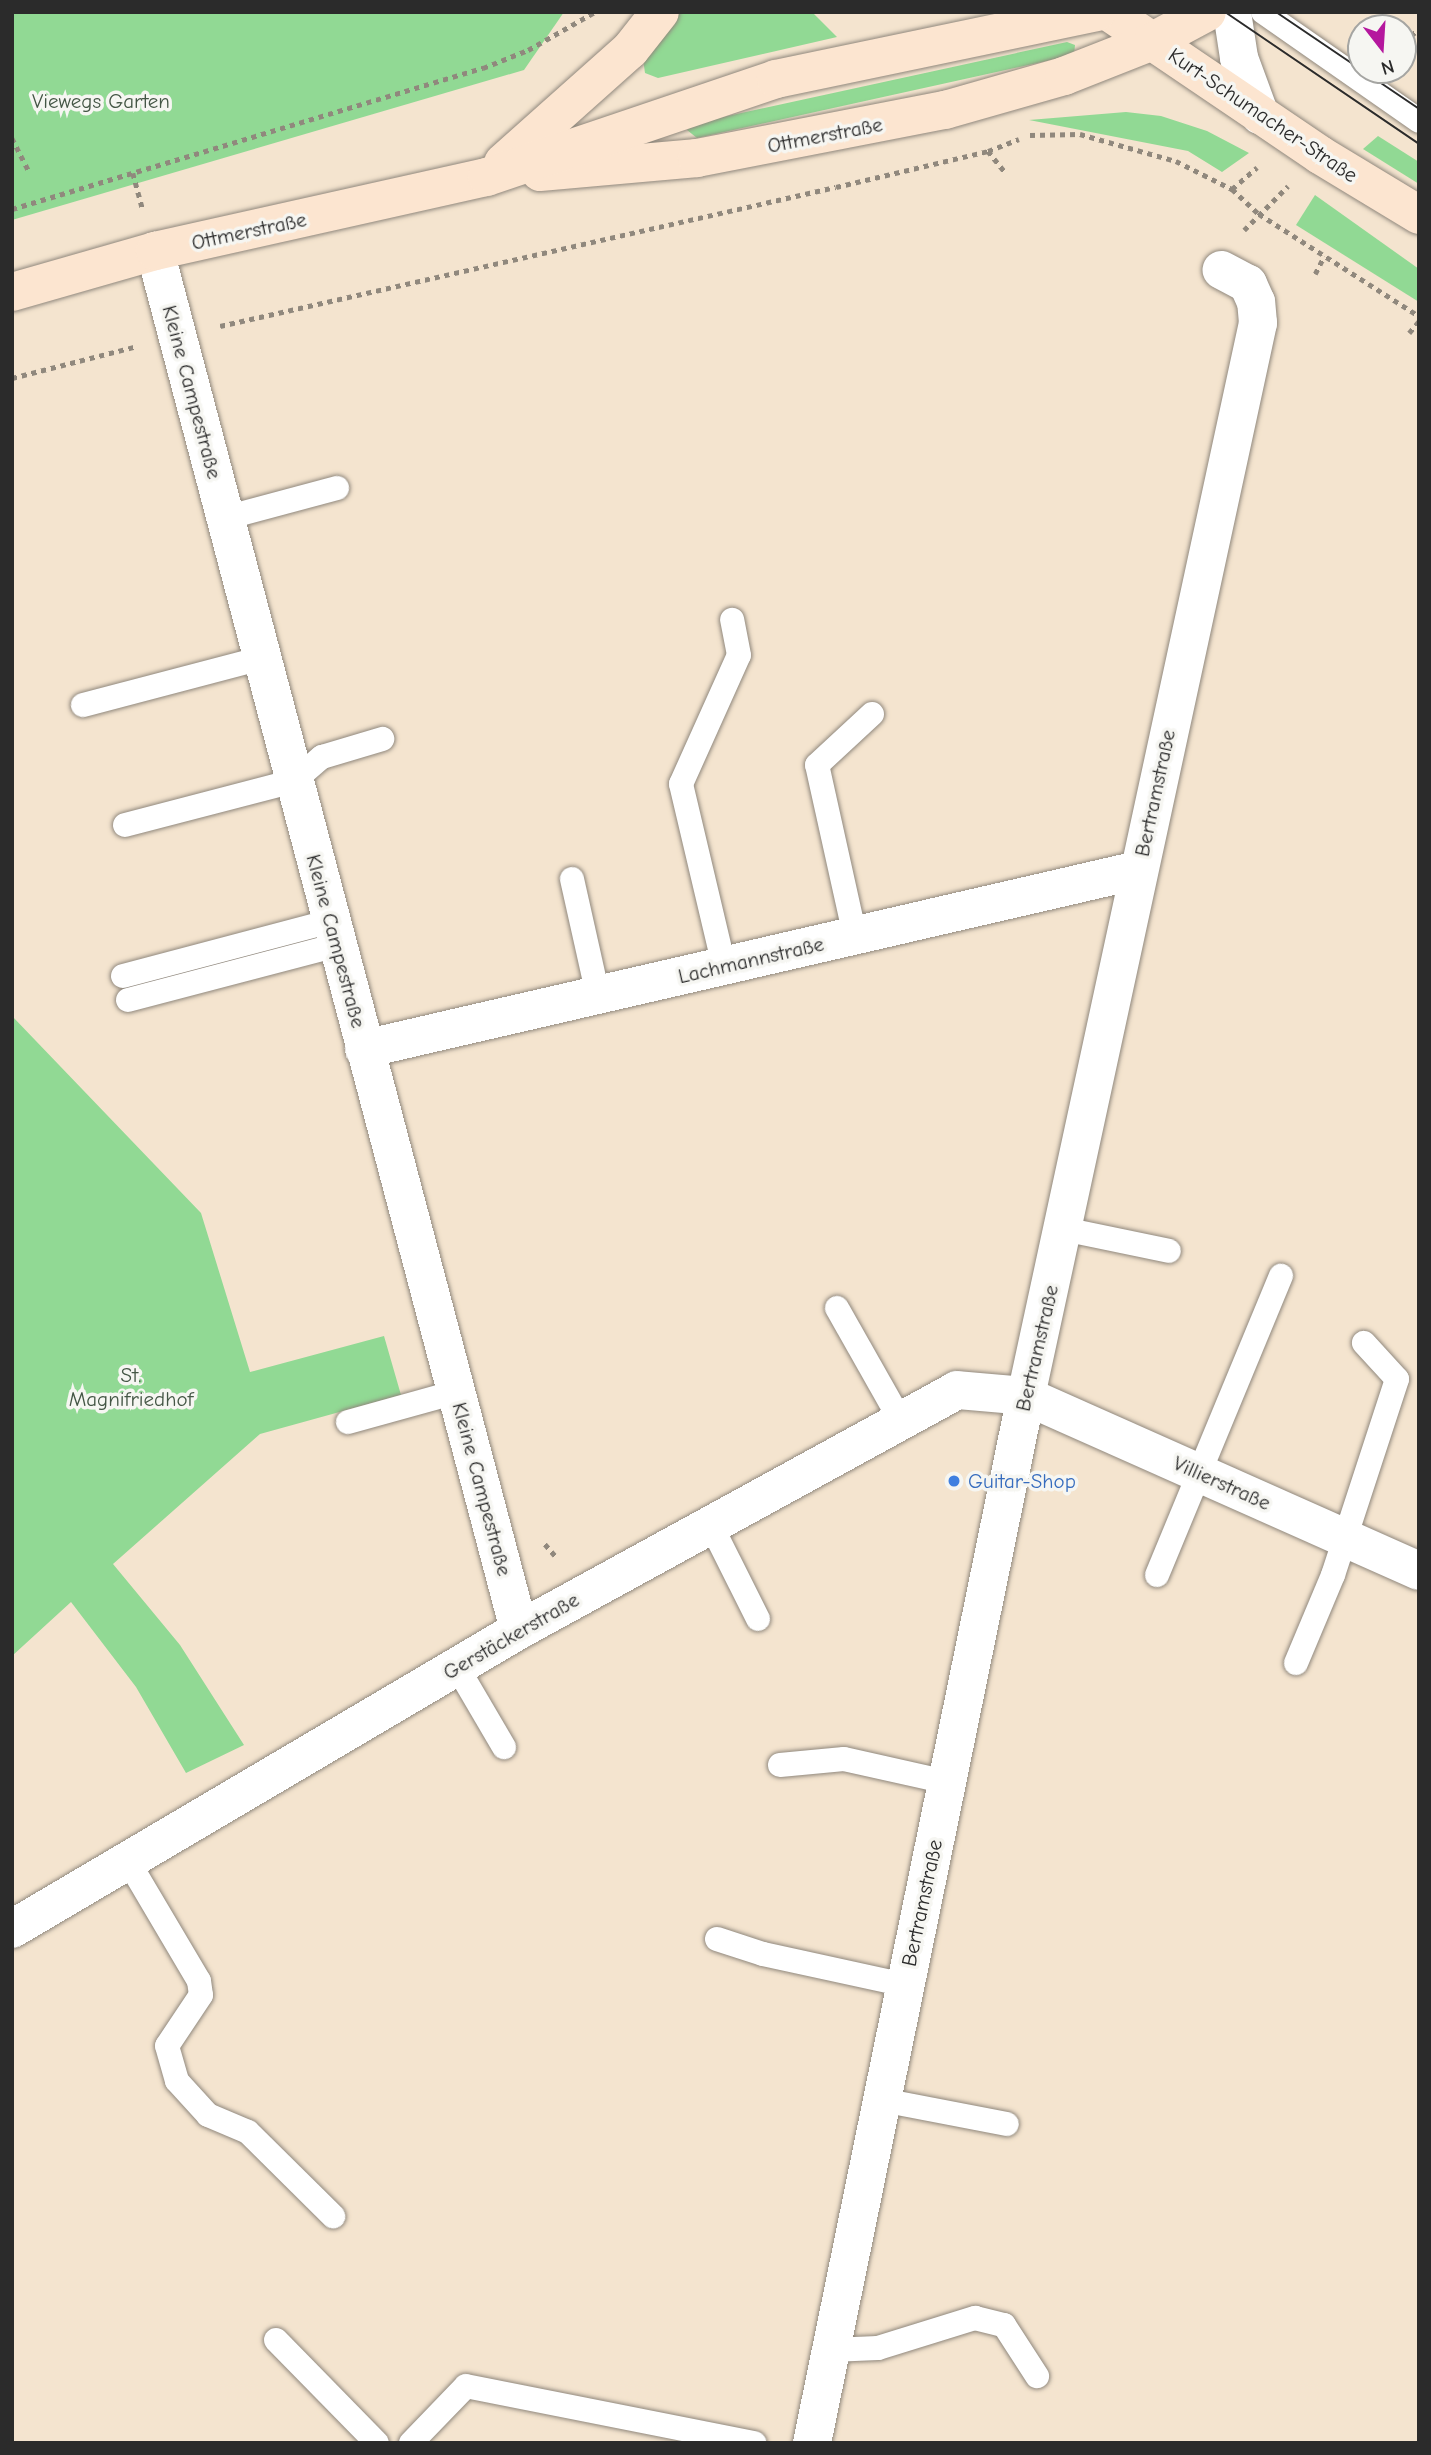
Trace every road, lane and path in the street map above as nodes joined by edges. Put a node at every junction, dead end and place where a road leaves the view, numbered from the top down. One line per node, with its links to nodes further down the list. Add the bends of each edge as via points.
1 (594, 12): 17 (path, via 528,50 483,68)
2 (660, 12): 15 (street, via 622,58)
3 (1097, 12): 15 (street, Ottmerstraße, via 776,79)
4 (1109, 12): 8 (street, Kurt-Schumacher-Straße)
5 (1208, 12): 8 (street, Ottmerstraße)
6 (1232, 12): 9 (street, via 1239,58)
7 (1263, 12): 10 (lane)
8 (1153, 41): 9 (street, Kurt-Schumacher-Straße); 15 (street, Ottmerstraße, via 990,98 785,144 697,159)
9 (1260, 115): 19 (street, Kurt-Schumacher-Straße)
10 (1419, 121)
11 (12, 138): 13 (path)
12 (993, 156): 14 (path)
13 (28, 170)
14 (1005, 172)
15 (487, 177): 21 (street, Ottmerstraße)
16 (1293, 181): 18 (path)
17 (12, 209)
18 (1259, 215): 20 (path); 22 (path); 28 (path, via 1232,189 1176,161 1080,134 1029,135 988,151 823,190)
19 (1419, 215)
20 (1244, 230)
21 (155, 251): 25 (street, Ottmerstraße); 28 (street, Kleine Campestraße)
22 (1324, 256): 24 (path); 26 (path)
23 (1222, 270): 39 (street, Bertramstraße, via 1248,284 1258,323)
24 (1315, 274)
25 (12, 292)
26 (1419, 319): 27 (path)
27 (1409, 333)
28 (178, 336): 29 (path); 31 (street, Kleine Campestraße)
29 (12, 378)
30 (337, 488): 31 (lane)
31 (225, 518): 33 (street, Kleine Campestraße)
32 (732, 620): 43 (lane, via 738,655 681,784)
33 (262, 658): 34 (lane); 37 (street, Kleine Campestraße)
34 (83, 705)
35 (872, 714): 42 (lane, via 817,765)
36 (382, 739): 37 (lane, via 322,757)
37 (294, 780): 38 (lane); 41 (street, Kleine Campestraße)
38 (125, 825)
39 (1138, 870): 42 (street, Lachmannstraße); 48 (street, Bertramstraße)
40 (572, 879): 45 (lane)
41 (334, 933): 44 (lane); 46 (lane); 47 (street, Kleine Campestraße)
42 (855, 936): 43 (street, Lachmannstraße)
43 (724, 966): 45 (street, Lachmannstraße)
44 (123, 976)
45 (598, 995): 47 (street, Lachmannstraße)
46 (128, 1000)
47 (364, 1049): 53 (street, Kleine Campestraße)
48 (1063, 1229): 49 (lane); 54 (street, Bertramstraße)
49 (1169, 1251)
50 (1282, 1276): 57 (lane)
51 (837, 1308): 55 (lane)
52 (1364, 1343): 59 (lane, via 1397,1379)
53 (456, 1392): 56 (lane); 63 (street, Kleine Campestraße)
54 (1026, 1396): 55 (street, Gerstäckerstraße, via 957,1390); 57 (street, Villierstraße); 68 (street, Bertramstraße)
55 (901, 1421): 58 (street, Gerstäckerstraße)
56 (348, 1422)
57 (1202, 1474): 59 (street, Villierstraße); 61 (lane)
58 (711, 1525): 62 (lane); 63 (street, Gerstäckerstraße)
59 (1343, 1537): 60 (street, Villierstraße); 64 (lane, via 1333,1575)
60 (1419, 1571)
61 (1157, 1575)
62 (758, 1619)
63 (520, 1630): 65 (street, Gerstäckerstraße)
64 (1296, 1663)
65 (457, 1667): 66 (lane); 69 (street, Gerstäckerstraße)
66 (504, 1747)
67 (780, 1765): 68 (lane, via 844,1759)
68 (947, 1782): 72 (street, Bertramstraße)
69 (128, 1861): 70 (street, Gerstäckerstraße); 75 (lane, via 199,1981 201,1995 167,2046 177,2081 208,2115 248,2132)
70 (12, 1928)
71 (717, 1939): 72 (lane, via 763,1954)
72 (905, 1985): 73 (street, Bertramstraße)
73 (882, 2100): 74 (lane); 77 (street, Bertramstraße)
74 (1007, 2124)
75 (333, 2216)
76 (276, 2340): 79 (lane)
77 (831, 2350): 78 (lane, via 878,2348 975,2318 1004,2325); 82 (street, Bertramstraße)
78 (1037, 2376)
79 (377, 2443)
80 (411, 2443): 81 (lane, via 466,2386)
81 (754, 2443)
82 (812, 2443)

